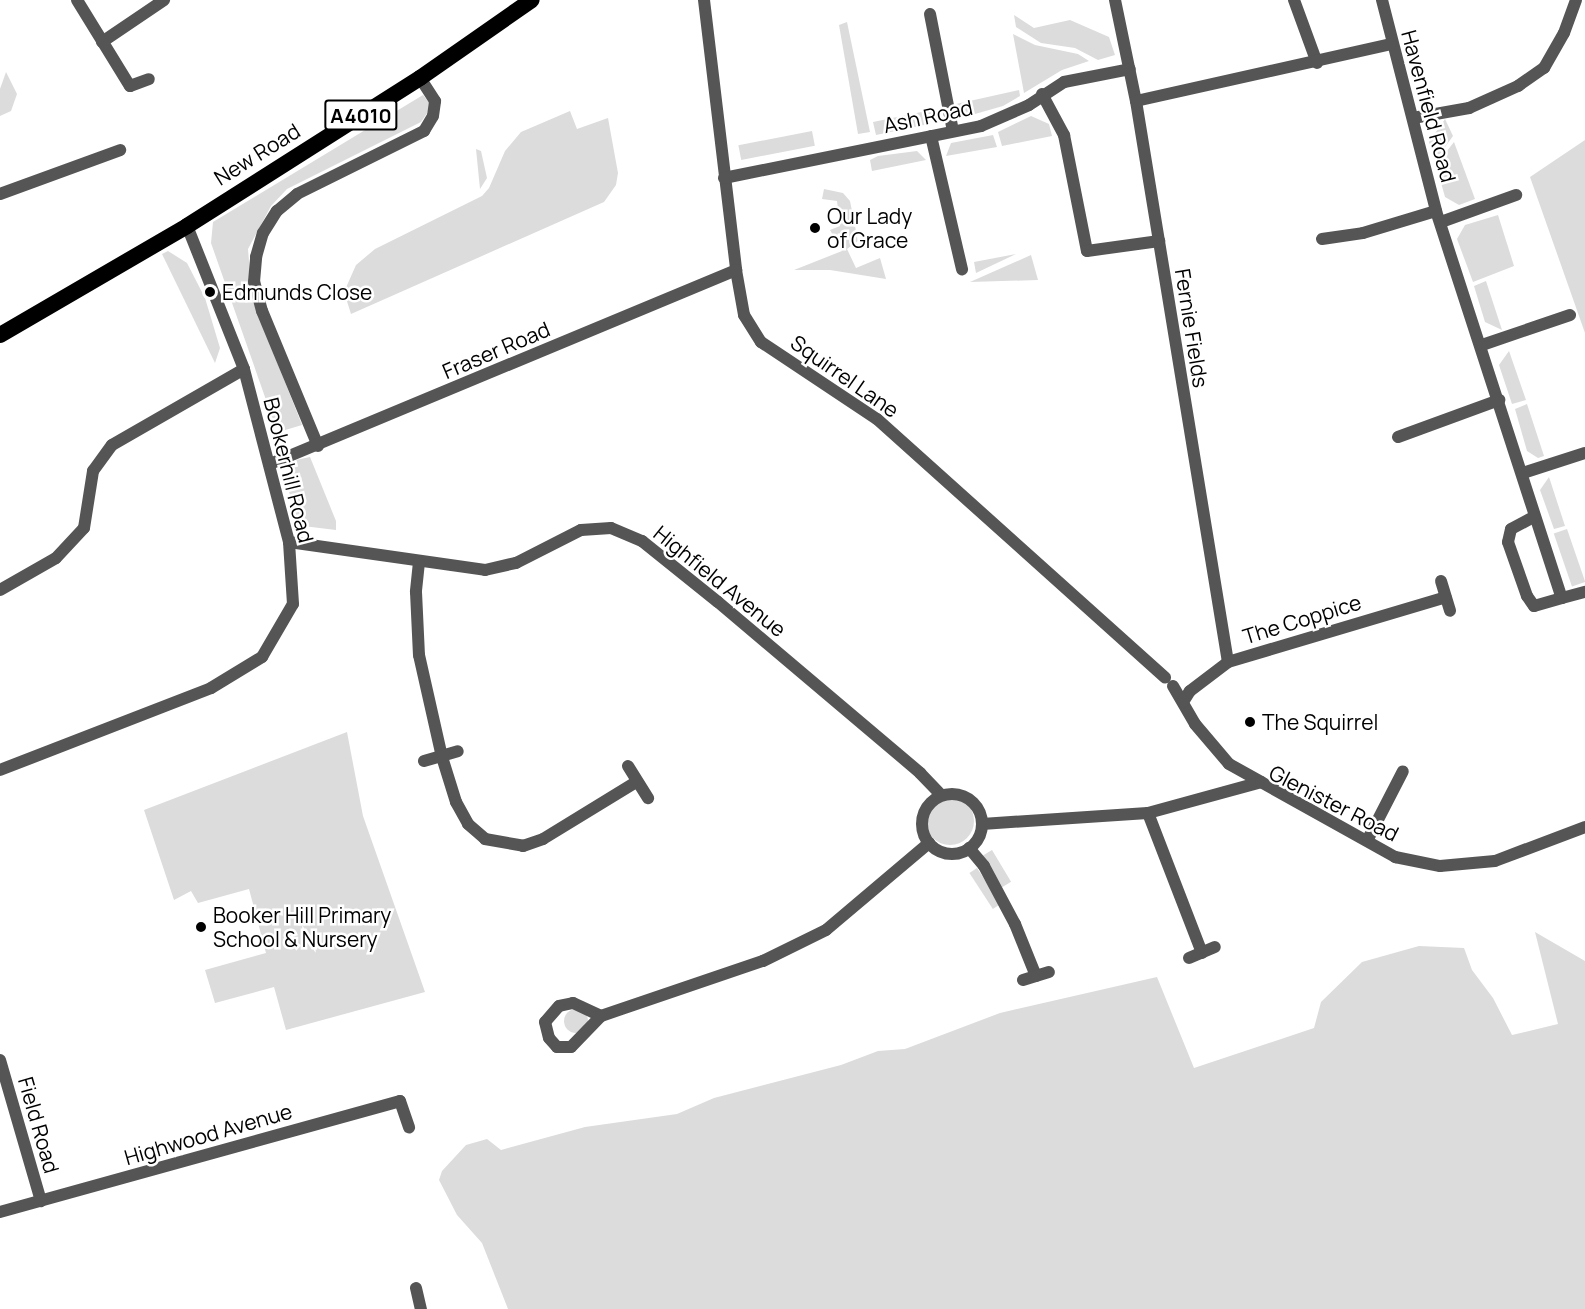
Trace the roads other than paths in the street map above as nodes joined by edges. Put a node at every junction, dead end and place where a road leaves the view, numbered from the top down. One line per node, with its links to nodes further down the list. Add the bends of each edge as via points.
1 (76, 0): 10 (street)
2 (164, 0): 10 (street)
3 (532, 0): 14 (highway, New Road / A4010)
4 (704, 0): 22 (street, Squirrel Lane)
5 (1115, 0): 13 (street, Fernie Fields)
6 (1294, 0): 12 (street)
7 (1382, 0): 11 (street, Havenfield Road)
8 (1576, 0): 18 (street, via 1544,68 1518,86 1469,108)
9 (930, 14): 19 (street)
10 (102, 42): 15 (street, via 130,86)
11 (1391, 44): 12 (street); 18 (street, Havenfield Road)
12 (1317, 63): 17 (street)
13 (1130, 69): 16 (street, Ash Road, via 1064,82); 17 (street, Fernie Fields)
14 (420, 78): 26 (highway, New Road / A4010); 37 (street, via 435,101 433,116 424,131 297,194 277,211 263,233 256,256 254,282 262,311)
15 (149, 79)
16 (1042, 94): 19 (street, Ash Road, via 1029,105 981,126); 28 (street, via 1064,135 1087,251)
17 (1136, 101): 28 (street, Fernie Fields)
18 (1413, 118): 25 (street, Havenfield Road)
19 (953, 131): 20 (street, Ash Road)
20 (931, 136): 22 (street, Ash Road); 29 (street)
21 (120, 150): 23 (street)
22 (724, 178): 30 (street, Squirrel Lane)
23 (0, 194)
24 (1516, 195): 25 (street)
25 (1438, 217): 27 (street); 33 (street, Havenfield Road)
26 (187, 226): 32 (highway, New Road / A4010); 34 (street, Bookerhill Road)
27 (1322, 239)
28 (1159, 241): 50 (street, Fernie Fields)
29 (962, 269)
30 (736, 270): 37 (street, Fraser Road); 51 (street, Squirrel Lane, via 744,315 761,342 877,419 1169,682)
31 (1570, 315): 33 (street)
32 (0, 335)
33 (1482, 345): 35 (street, Havenfield Road)
34 (244, 369): 39 (street, Bookerhill Road); 45 (street, via 112,445 93,471 84,528 56,558)
35 (1499, 400): 36 (street); 40 (street, Havenfield Road)
36 (1398, 437)
37 (318, 446): 39 (street, Fraser Road)
38 (1585, 453): 40 (street)
39 (270, 464): 42 (street, Bookerhill Road)
40 (1523, 473): 41 (street, Havenfield Road)
41 (1534, 517): 48 (street, Havenfield Road); 48 (street, via 1511,530 1508,542 1534,606)
42 (289, 542): 43 (street, Highfield Avenue); 56 (street, Bookerhill Road, via 293,604 262,657 211,688)
43 (419, 562): 53 (street, via 419,655); 60 (street, Highfield Avenue, via 485,570 516,563 581,530 611,528 642,541 920,772)
44 (1441, 581): 47 (street)
45 (0, 590)
46 (1585, 592): 48 (street)
47 (1446, 597): 49 (street); 50 (street, The Coppice)
48 (1562, 598)
49 (1450, 611)
50 (1228, 662): 51 (street, The Coppice, via 1190,691)
51 (1183, 702): 59 (street, Squirrel Lane, via 1195,723 1230,764)
52 (458, 752): 53 (street)
53 (442, 757): 54 (street); 58 (street, via 456,802 468,824 485,839 502,845 523,846 543,839)
54 (424, 761)
55 (628, 766): 58 (street)
56 (0, 770)
57 (1403, 771): 65 (street)
58 (636, 782): 61 (street)
59 (1261, 783): 62 (street, Glenister Road, via 1237,786); 65 (street, Glenister Road)
60 (941, 795): 63 (street, via 956,794 969,799 979,810); 66 (street, via 932,801 922,822)
61 (648, 798)
62 (1148, 813): 63 (street, Glenister Road); 69 (street)
63 (982, 824): 67 (street)
64 (1585, 827): 65 (street, Glenister Road, via 1496,861 1440,866 1395,857)
65 (1368, 839)
66 (929, 843): 67 (street, via 948,854); 74 (street, via 826,930 763,961)
67 (969, 848): 72 (street, via 984,866 1015,924)
68 (1215, 947): 69 (street)
69 (1202, 953): 70 (street)
70 (1189, 958)
71 (1049, 972): 72 (street)
72 (1036, 976): 73 (street)
73 (1023, 980)
74 (601, 1016): 74 (street, via 586,1036 571,1047 557,1047 549,1038 545,1022 559,1006 573,1003)
75 (0, 1060): 77 (street, Field Road)
76 (408, 1127): 77 (street, Highwood Avenue, via 400,1101)
77 (40, 1201): 78 (street, Highwood Avenue)
78 (0, 1212)
79 (416, 1288): 80 (street)
80 (421, 1309)

